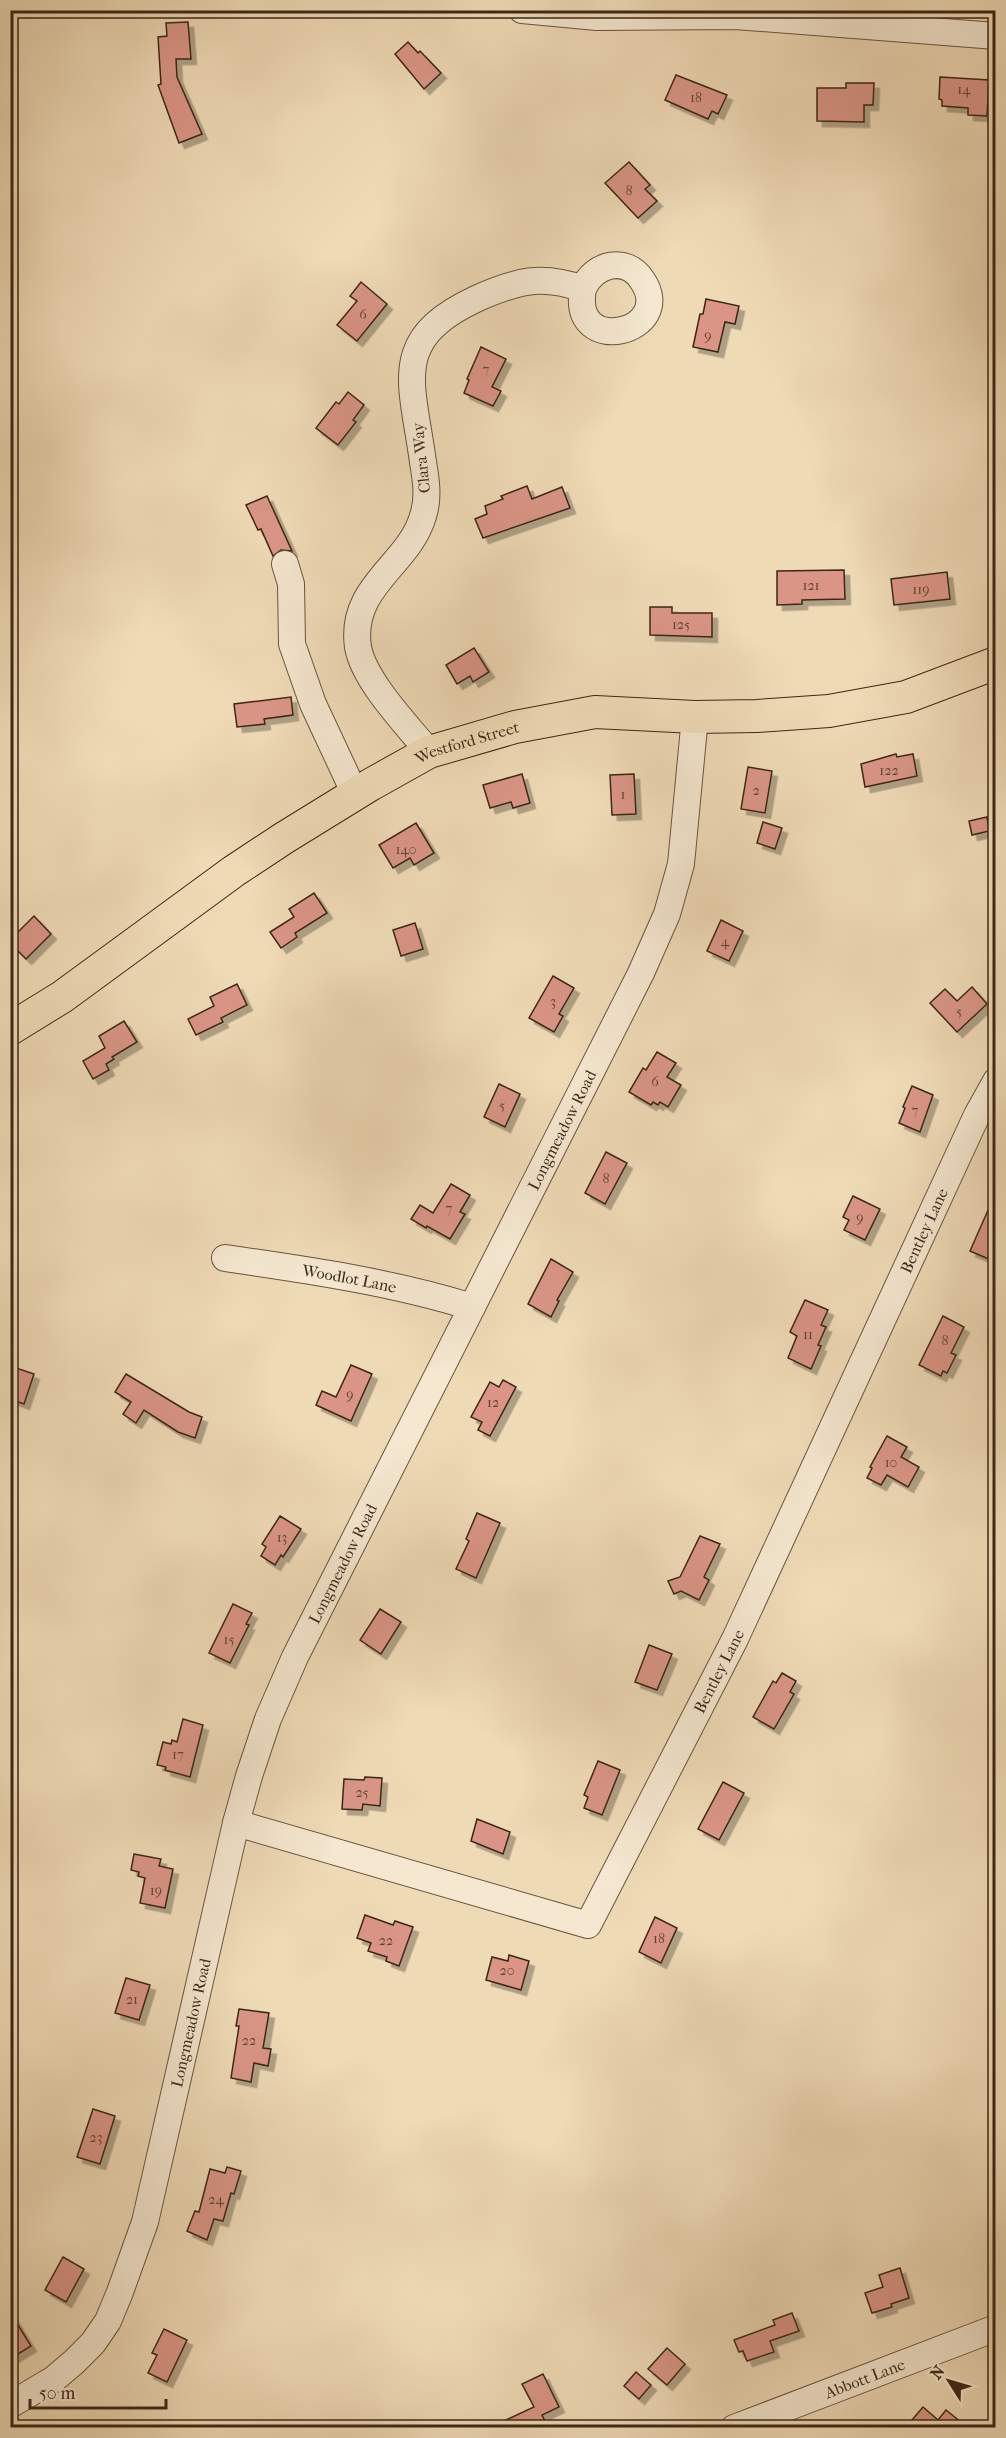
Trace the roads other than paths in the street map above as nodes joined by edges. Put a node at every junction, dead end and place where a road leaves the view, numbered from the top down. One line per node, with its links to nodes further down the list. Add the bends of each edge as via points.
1 (522, 10): 2 (street, via 597,17 735,16)
2 (996, 36)
3 (583, 289): 7 (street, Clara Way, via 543,280 501,288 446,315 416,351 412,386 426,477 426,505 409,543 370,593 362,610 358,645 370,678)
4 (285, 564): 8 (street, via 291,584 292,644 313,704)
5 (996, 663): 6 (main road, Westford Street, via 906,697 840,709)
6 (695, 717): 7 (main road, Westford Street, via 595,712 515,727); 12 (street, Longmeadow Road, via 681,864 667,914)
7 (429, 752): 8 (main road, Westford Street)
8 (355, 794): 9 (main road, Westford Street, via 234,871 62,997)
9 (10, 1029)
10 (996, 1081): 13 (street, Bentley Lane, via 735,1640 588,1925)
11 (225, 1258): 12 (street, Woodlot Lane, via 342,1276)
12 (472, 1307): 13 (street, Longmeadow Road, via 296,1657 268,1719)
13 (236, 1823): 15 (street, Longmeadow Road, via 145,2222 120,2292 108,2321 81,2356 54,2379)
14 (996, 2328): 16 (street, Abbott Lane)
15 (10, 2405)
16 (734, 2427)

